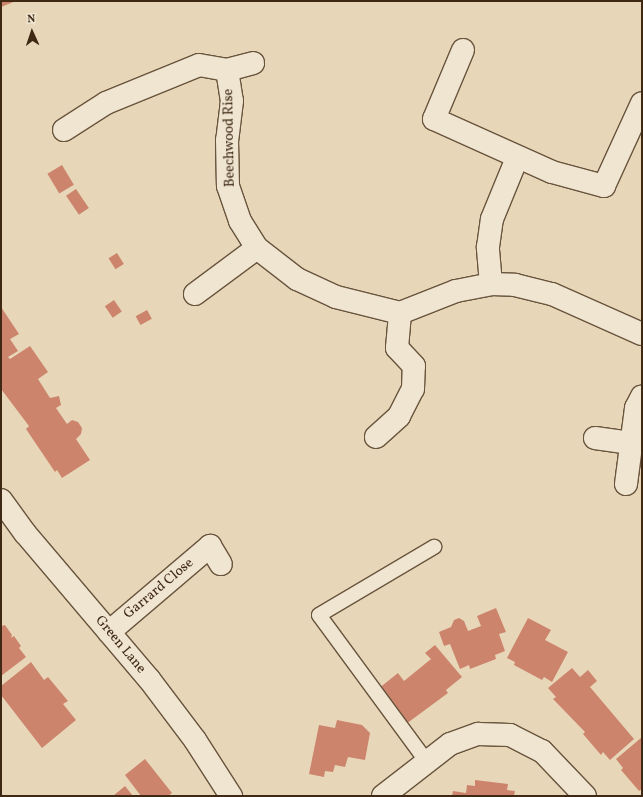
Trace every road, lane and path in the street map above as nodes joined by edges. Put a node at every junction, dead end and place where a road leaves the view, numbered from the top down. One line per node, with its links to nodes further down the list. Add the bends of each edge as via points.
1 (463, 50): 6 (street, via 434,119)
2 (253, 63): 3 (street, Beechwood Rise)
3 (227, 70): 5 (street, Beechwood Rise, via 199,65 106,103); 7 (street, Beechwood Rise, via 232,101 227,140 228,186 240,221)
4 (642, 103): 6 (street, via 604,186 552,172)
5 (64, 130)
6 (517, 158): 8 (street, via 492,219 488,247)
7 (257, 248): 9 (street); 10 (street, Beechwood Rise, via 297,279 336,297)
8 (491, 284): 10 (street, via 456,291); 11 (street, via 515,285 552,294)
9 (194, 294)
10 (400, 313): 13 (street, via 397,348 414,366 413,389 399,416)
11 (642, 334)
12 (642, 396): 15 (street, via 636,408)
13 (376, 437)
14 (595, 438): 15 (street)
15 (631, 443): 16 (street)
16 (626, 484)
17 (1, 500): 20 (street, Green Lane)
18 (434, 546): 21 (lane, via 319,615)
19 (221, 564): 20 (street, Garrard Close, via 205,539)
20 (109, 632): 22 (street, Green Lane, via 195,740)
21 (426, 762): 23 (street); 24 (street, via 450,744 478,734 510,735 542,751)
22 (231, 796)
23 (383, 796)
24 (584, 796)

